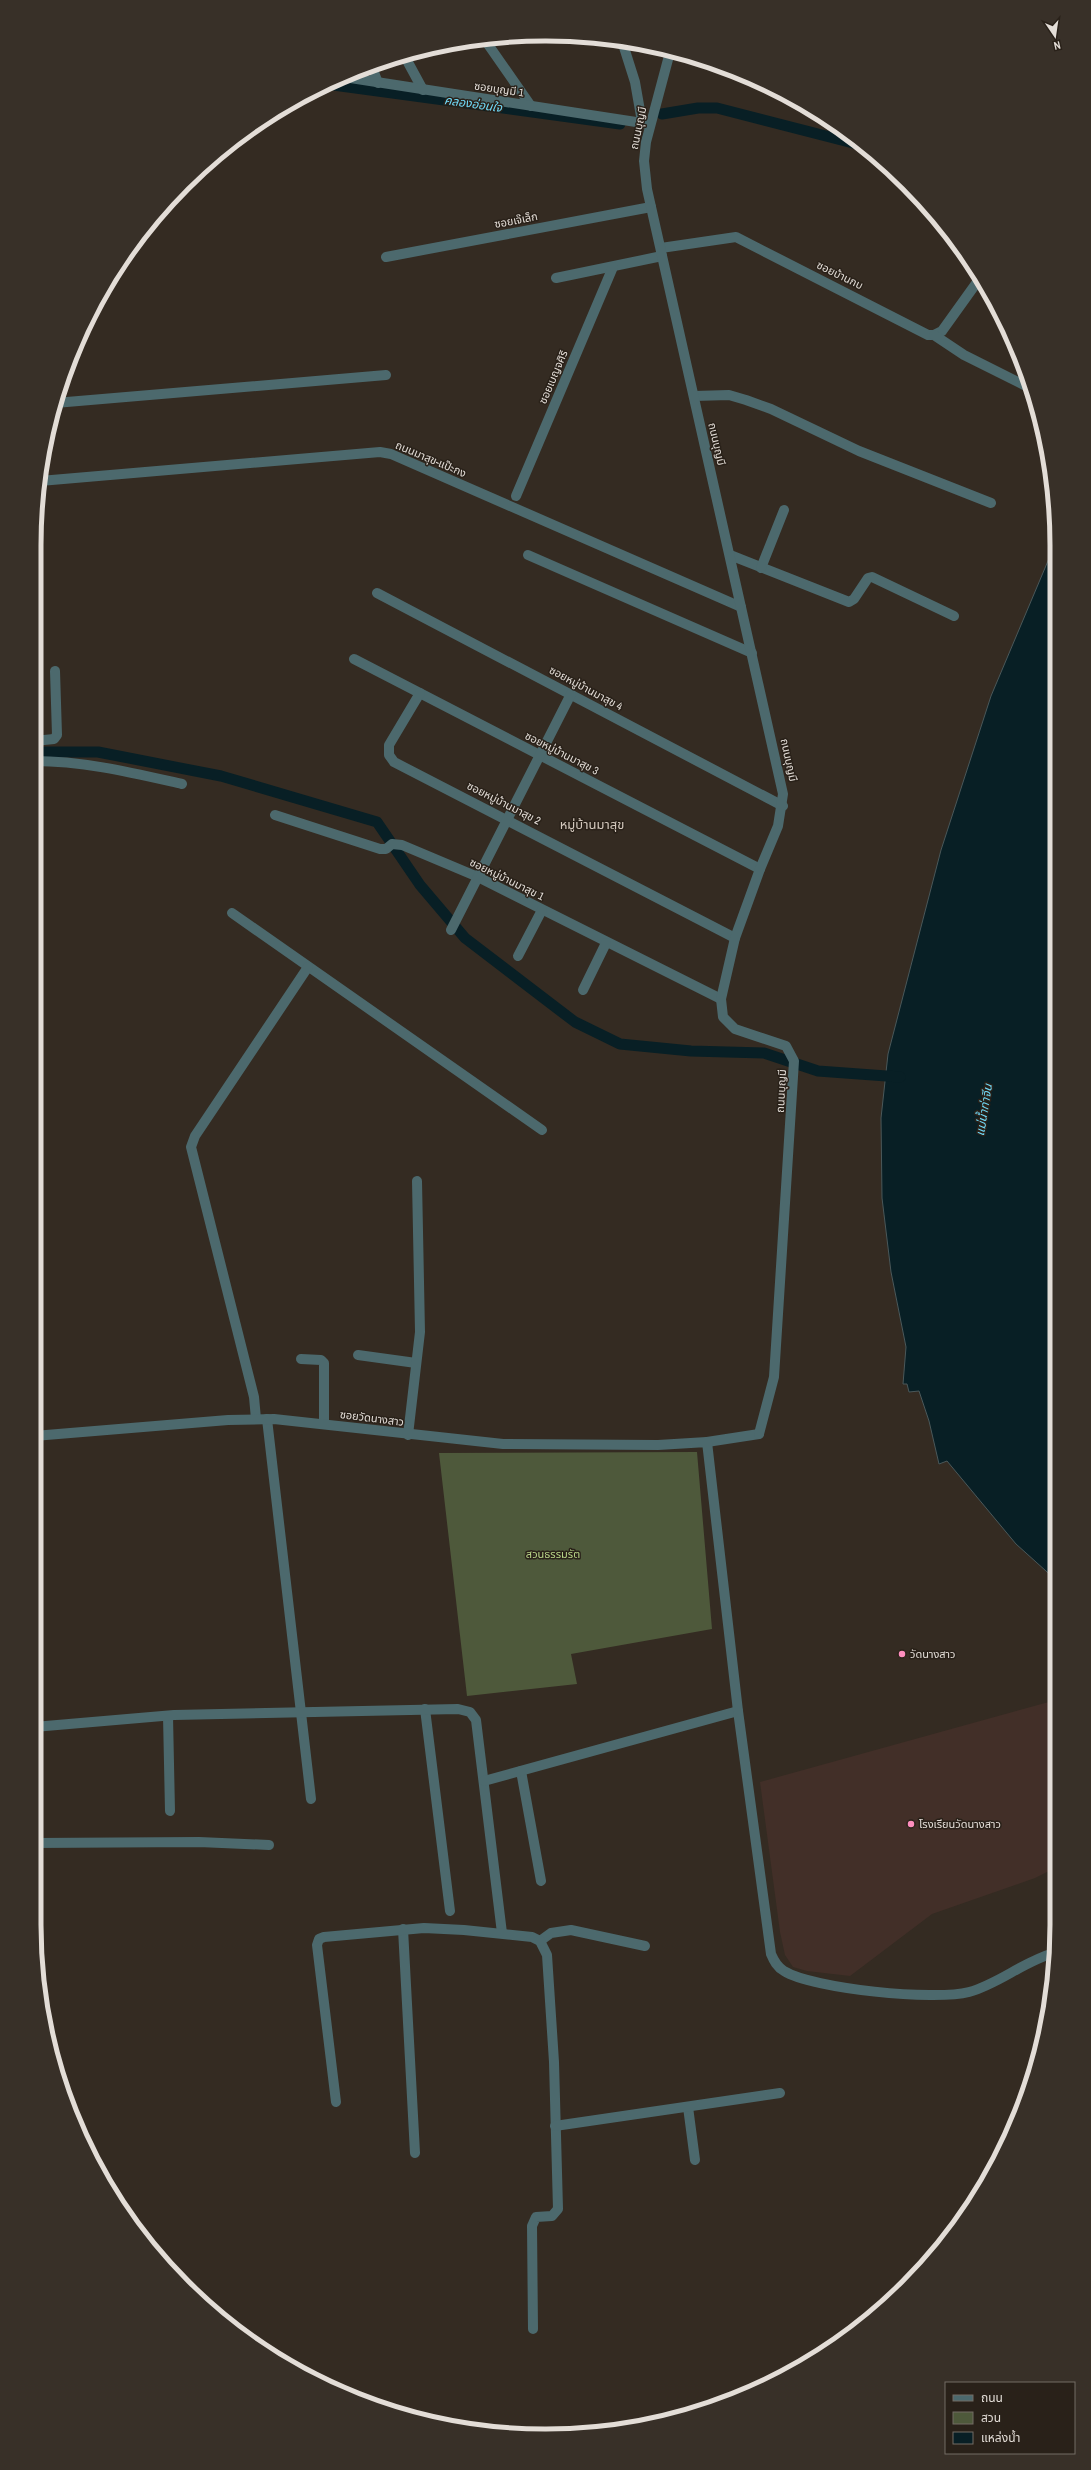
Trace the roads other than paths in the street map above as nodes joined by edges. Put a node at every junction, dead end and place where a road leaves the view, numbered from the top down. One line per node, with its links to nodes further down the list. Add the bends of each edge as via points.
1 (488, 44): 9 (street)
2 (624, 47): 10 (street)
3 (669, 56): 10 (street, ถนนบุญมี)
4 (407, 61): 8 (street)
5 (374, 71): 7 (street)
6 (353, 79): 7 (street, ซอยบุญมี 1)
7 (378, 83): 8 (street, ซอยบุญมี 1)
8 (423, 90): 9 (street, ซอยบุญมี 1)
9 (531, 106): 10 (street, ซอยบุญมี 1)
10 (646, 123): 11 (street, ถนนบุญมี, via 644,161)
11 (651, 207): 12 (street, ถนนบุญมี); 13 (street, ซอยเจ๊เล็ก)
12 (662, 252): 14 (street); 17 (street, ซอยบ้านกบ, via 736,237 928,335); 20 (street, ถนนบุญมี)
13 (386, 257)
14 (613, 267): 15 (street); 23 (street, ซอยเบญจศิริ)
15 (556, 278)
16 (976, 283): 17 (street, via 942,331)
17 (934, 335): 19 (street, ซอยบ้านกบ, via 964,355)
18 (386, 375): 21 (street)
19 (1024, 385)
20 (694, 396): 24 (street, via 728,395 753,402 859,451); 27 (street, ถนนบุญมี)
21 (62, 402)
22 (45, 481): 30 (street, ถนนมาสุข-แป๊ะกง, via 380,452 391,454)
23 (516, 496)
24 (990, 503)
25 (784, 510): 28 (street)
26 (528, 555): 32 (street)
27 (730, 555): 28 (street); 30 (street, ถนนบุญมี)
28 (761, 568): 31 (street, via 848,602 854,599 863,583 872,577)
29 (377, 593): 36 (street, ซอยหมู่บ้านมาสุข 4)
30 (742, 607): 32 (street, ถนนบุญมี)
31 (954, 616)
32 (752, 653): 41 (street, ถนนบุญมี, via 782,781)
33 (354, 659): 35 (street, ซอยหมู่บ้านมาสุข 3)
34 (55, 671): 37 (street, via 57,735 54,739)
35 (420, 693): 38 (street, ซอยหมู่บ้านมาสุข 3); 43 (street, ซอยหมู่บ้านมาสุข 2, via 389,745 389,755 394,762)
36 (571, 694): 38 (street); 41 (street, ซอยหมู่บ้านมาสุข 4)
37 (41, 741)
38 (540, 755): 43 (street); 44 (street, ซอยหมู่บ้านมาสุข 3)
39 (41, 761): 40 (street, via 96,766)
40 (182, 784)
41 (783, 806): 44 (street, ถนนบุญมี, via 778,826)
42 (275, 815): 45 (street, ซอยหมู่บ้านมาสุข 1, via 380,849 386,849 396,843)
43 (508, 818): 45 (street); 49 (street, ซอยหมู่บ้านมาสุข 2)
44 (760, 869): 49 (street, ถนนบุญมี)
45 (478, 877): 46 (street, ซอยหมู่บ้านมาสุข 1); 48 (street)
46 (542, 910): 50 (street, ซอยหมู่บ้านมาสุข 1); 51 (street)
47 (232, 912): 52 (street)
48 (451, 930)
49 (735, 938): 54 (street, ถนนบุญมี)
50 (606, 943): 53 (street); 54 (street, ซอยหมู่บ้านมาสุข 1)
51 (518, 956)
52 (308, 967): 55 (street); 60 (street, via 192,1143 229,1307 254,1397)
53 (583, 990)
54 (721, 999): 63 (street, ถนนบุญมี, via 723,1017 728,1024 735,1029 786,1046 795,1066 774,1377)
55 (542, 1130)
56 (417, 1181): 59 (street, via 420,1332)
57 (358, 1356): 59 (street)
58 (301, 1359): 62 (street, via 321,1360 324,1363)
59 (416, 1363): 65 (street)
60 (256, 1419): 61 (street, ซอยวัดนางสาว); 64 (street, ซอยวัดนางสาว)
61 (267, 1419): 62 (street, ซอยวัดนางสาว); 69 (street)
62 (324, 1424): 65 (street, ซอยวัดนางสาว)
63 (759, 1434): 66 (street, ซอยวัดนางสาว)
64 (41, 1435)
65 (408, 1435): 66 (street, ซอยวัดนางสาว, via 503,1444 658,1445)
66 (708, 1442): 68 (street)
67 (426, 1710): 69 (street); 73 (street, via 458,1709 470,1712 476,1720); 79 (street)
68 (738, 1711): 72 (street); 84 (street, via 771,1954 775,1963 790,1974 847,1988 937,1995 969,1992)
69 (301, 1712): 70 (street); 74 (street)
70 (168, 1716): 71 (street); 75 (street)
71 (41, 1725)
72 (522, 1771): 73 (street); 78 (street)
73 (484, 1782): 81 (street)
74 (311, 1799)
75 (170, 1811)
76 (41, 1843): 77 (street, via 199,1842)
77 (269, 1845)
78 (541, 1881)
79 (450, 1911)
80 (403, 1929): 81 (street, via 424,1928); 86 (street, via 319,1939 317,1945); 89 (street)
81 (502, 1934): 82 (street)
82 (540, 1940): 83 (street, via 551,1933 571,1930); 88 (street, via 547,1956)
83 (646, 1946)
84 (1049, 1955)
85 (780, 2094): 87 (street)
86 (336, 2102)
87 (688, 2107): 88 (street); 90 (street)
88 (555, 2126): 91 (street, via 558,2210 552,2216 536,2217 532,2226)
89 (415, 2153)
90 (695, 2160)
91 (533, 2329)

